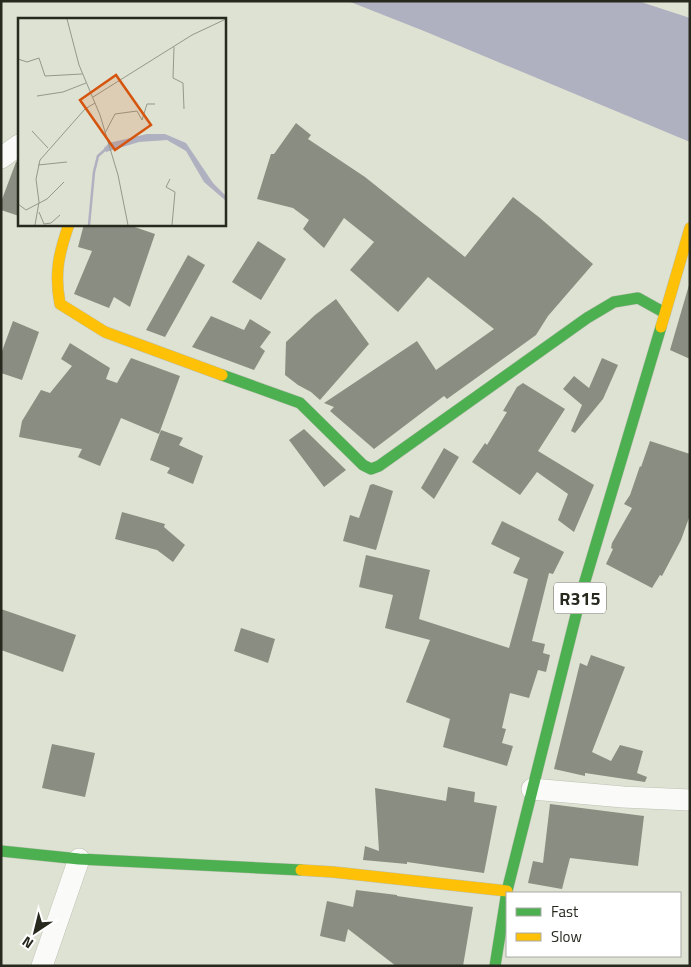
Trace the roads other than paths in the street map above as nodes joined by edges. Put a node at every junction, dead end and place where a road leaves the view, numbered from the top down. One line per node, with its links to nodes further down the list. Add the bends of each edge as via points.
1 (18, 146): 2 (street)
2 (1, 158)
3 (68, 225): 5 (street, via 56,263 60,304 105,332 300,403 363,465 371,469 380,466 614,302 638,298)
4 (688, 232): 5 (street, R315)
5 (665, 313): 6 (street, R315, via 582,592)
6 (532, 789): 7 (street); 10 (street, R315)
7 (690, 800)
8 (1, 851): 9 (street)
9 (79, 859): 10 (street, via 333,872); 12 (street)
10 (507, 891)
11 (506, 897): 13 (street, R315)
12 (42, 966)
13 (495, 966)

